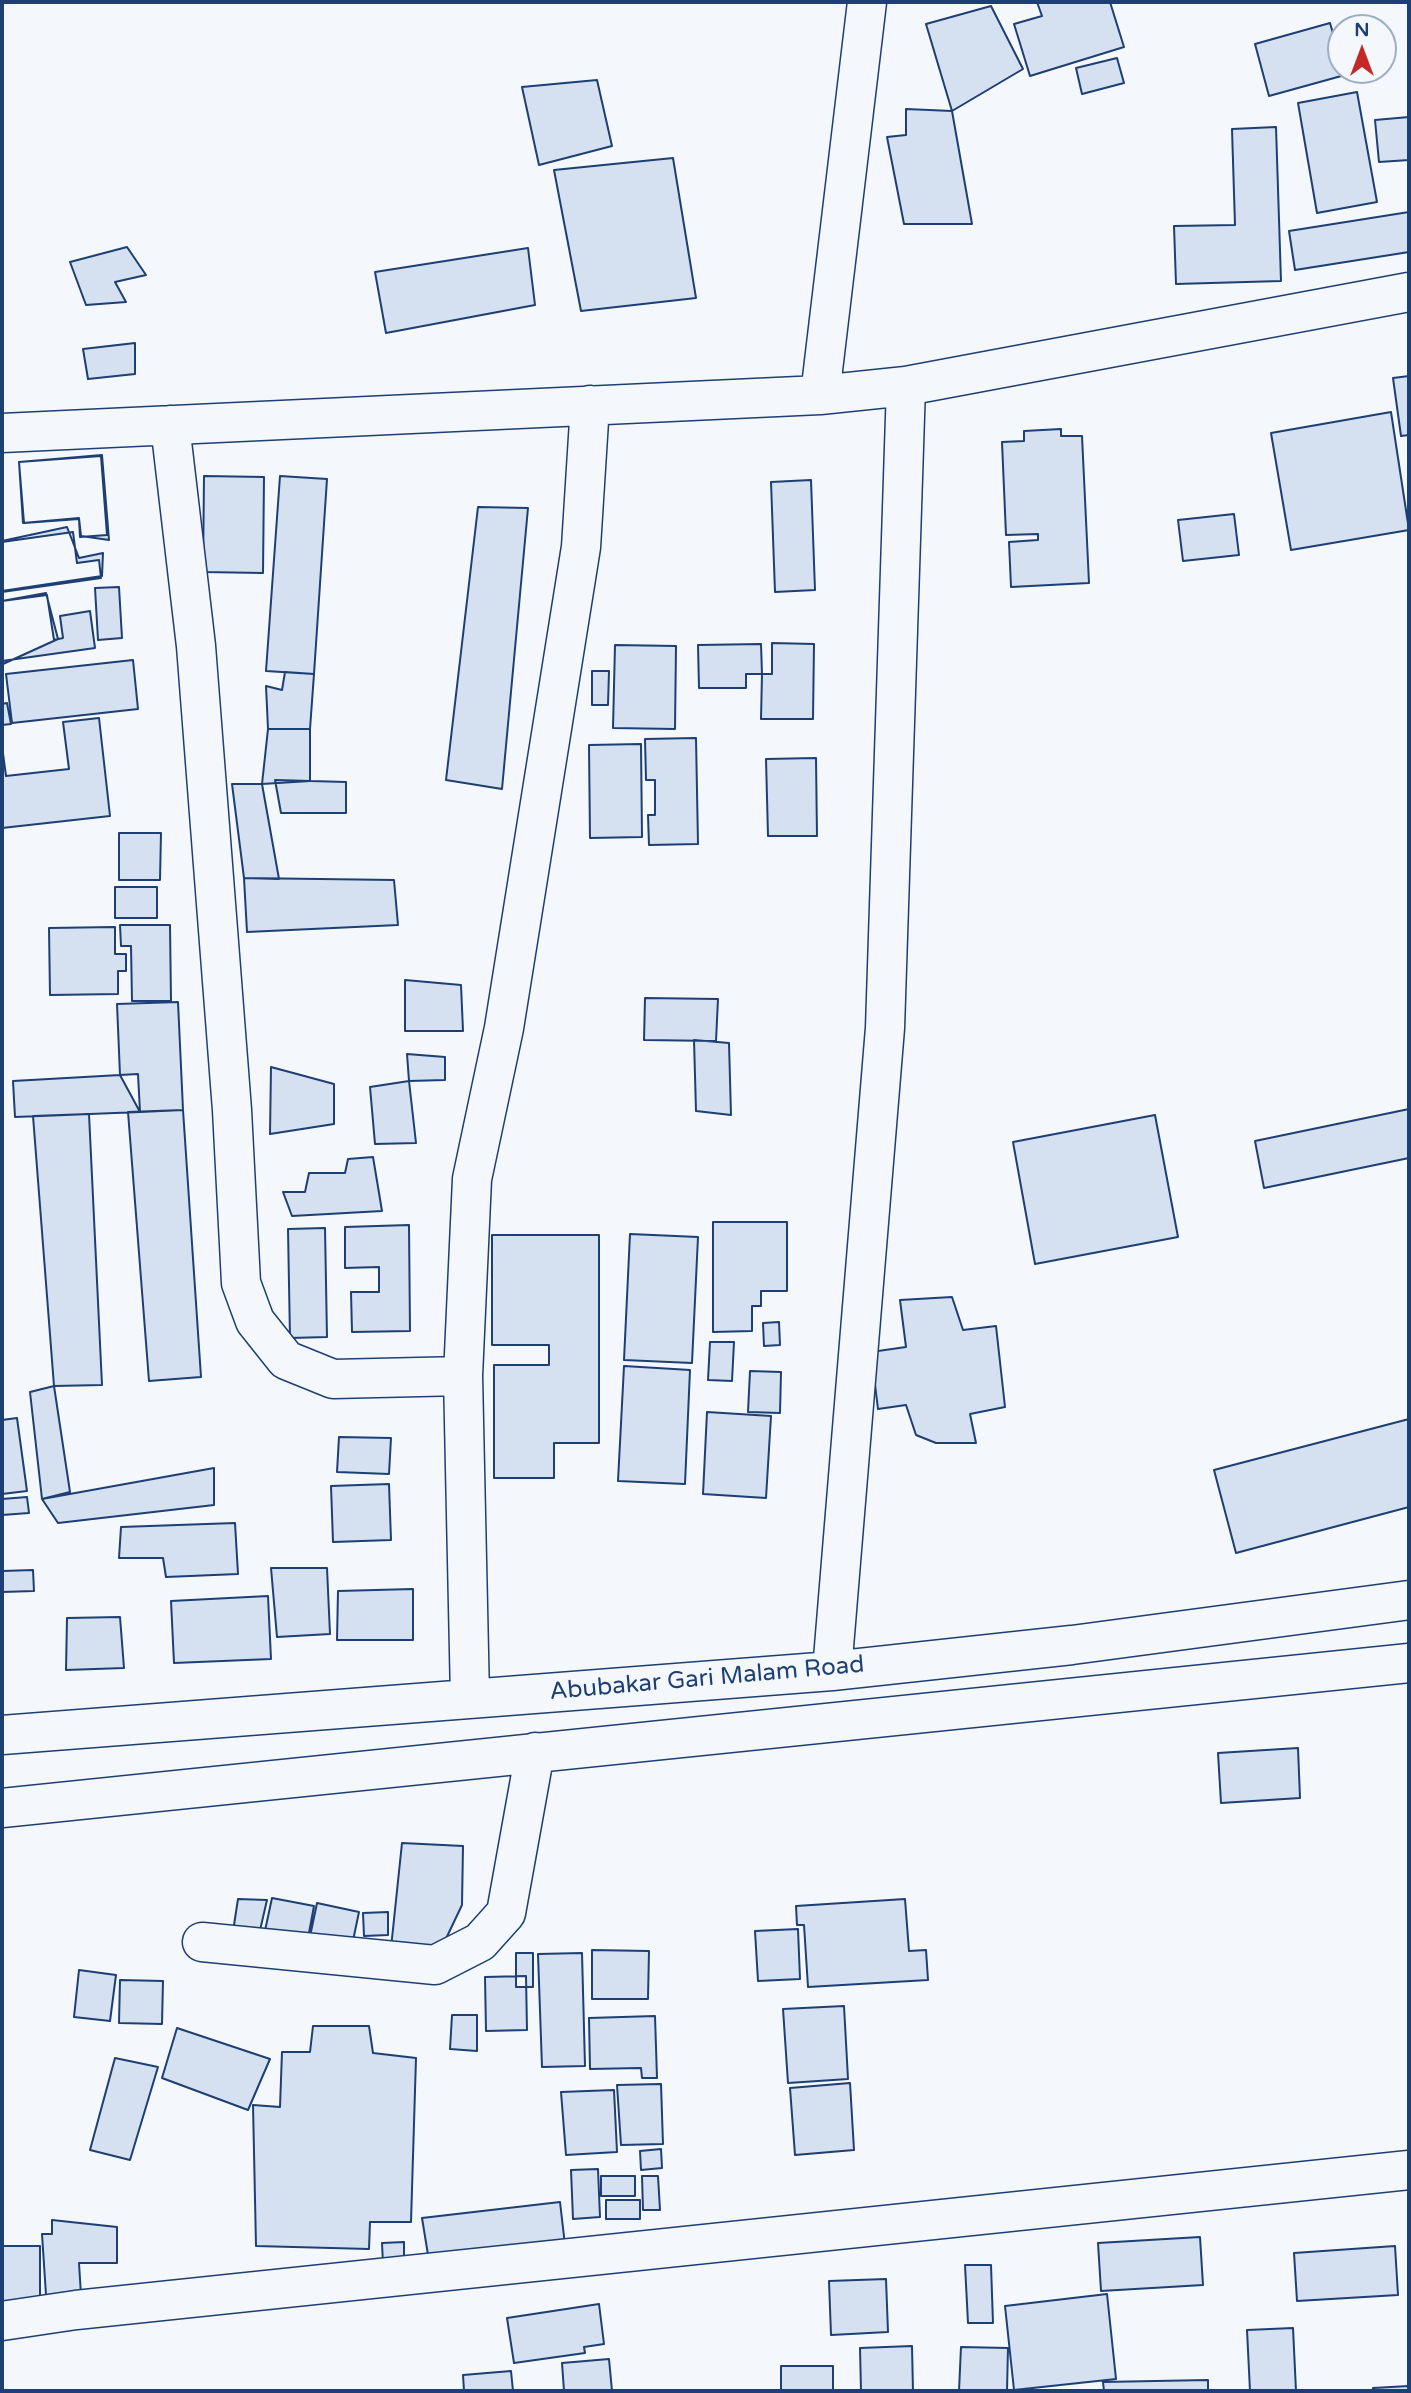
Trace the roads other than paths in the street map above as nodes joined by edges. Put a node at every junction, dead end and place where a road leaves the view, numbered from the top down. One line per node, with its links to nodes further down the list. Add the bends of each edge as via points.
1 (867, 2): 4 (street)
2 (1409, 292): 3 (street)
3 (906, 386): 4 (street); 11 (street, via 885,1028)
4 (821, 395): 5 (street)
5 (590, 405): 6 (street); 8 (street, via 581,547 504,1028 472,1180)
6 (170, 425): 7 (street); 8 (street, via 197,660 242,1283 255,1321 286,1360 333,1379)
7 (2, 433)
8 (463, 1376): 12 (street)
9 (1409, 1600): 11 (street, Abubakar Gari Malam Road, via 1072,1645)
10 (1409, 1663): 14 (street)
11 (832, 1671): 12 (street, Abubakar Gari Malam Road)
12 (470, 1698): 13 (street, Abubakar Gari Malam Road)
13 (2, 1735)
14 (536, 1752): 15 (street); 16 (street, via 506,1913 480,1941 435,1965)
15 (2, 1808)
16 (202, 1941)
17 (1409, 2170): 18 (street)
18 (2, 2320)

